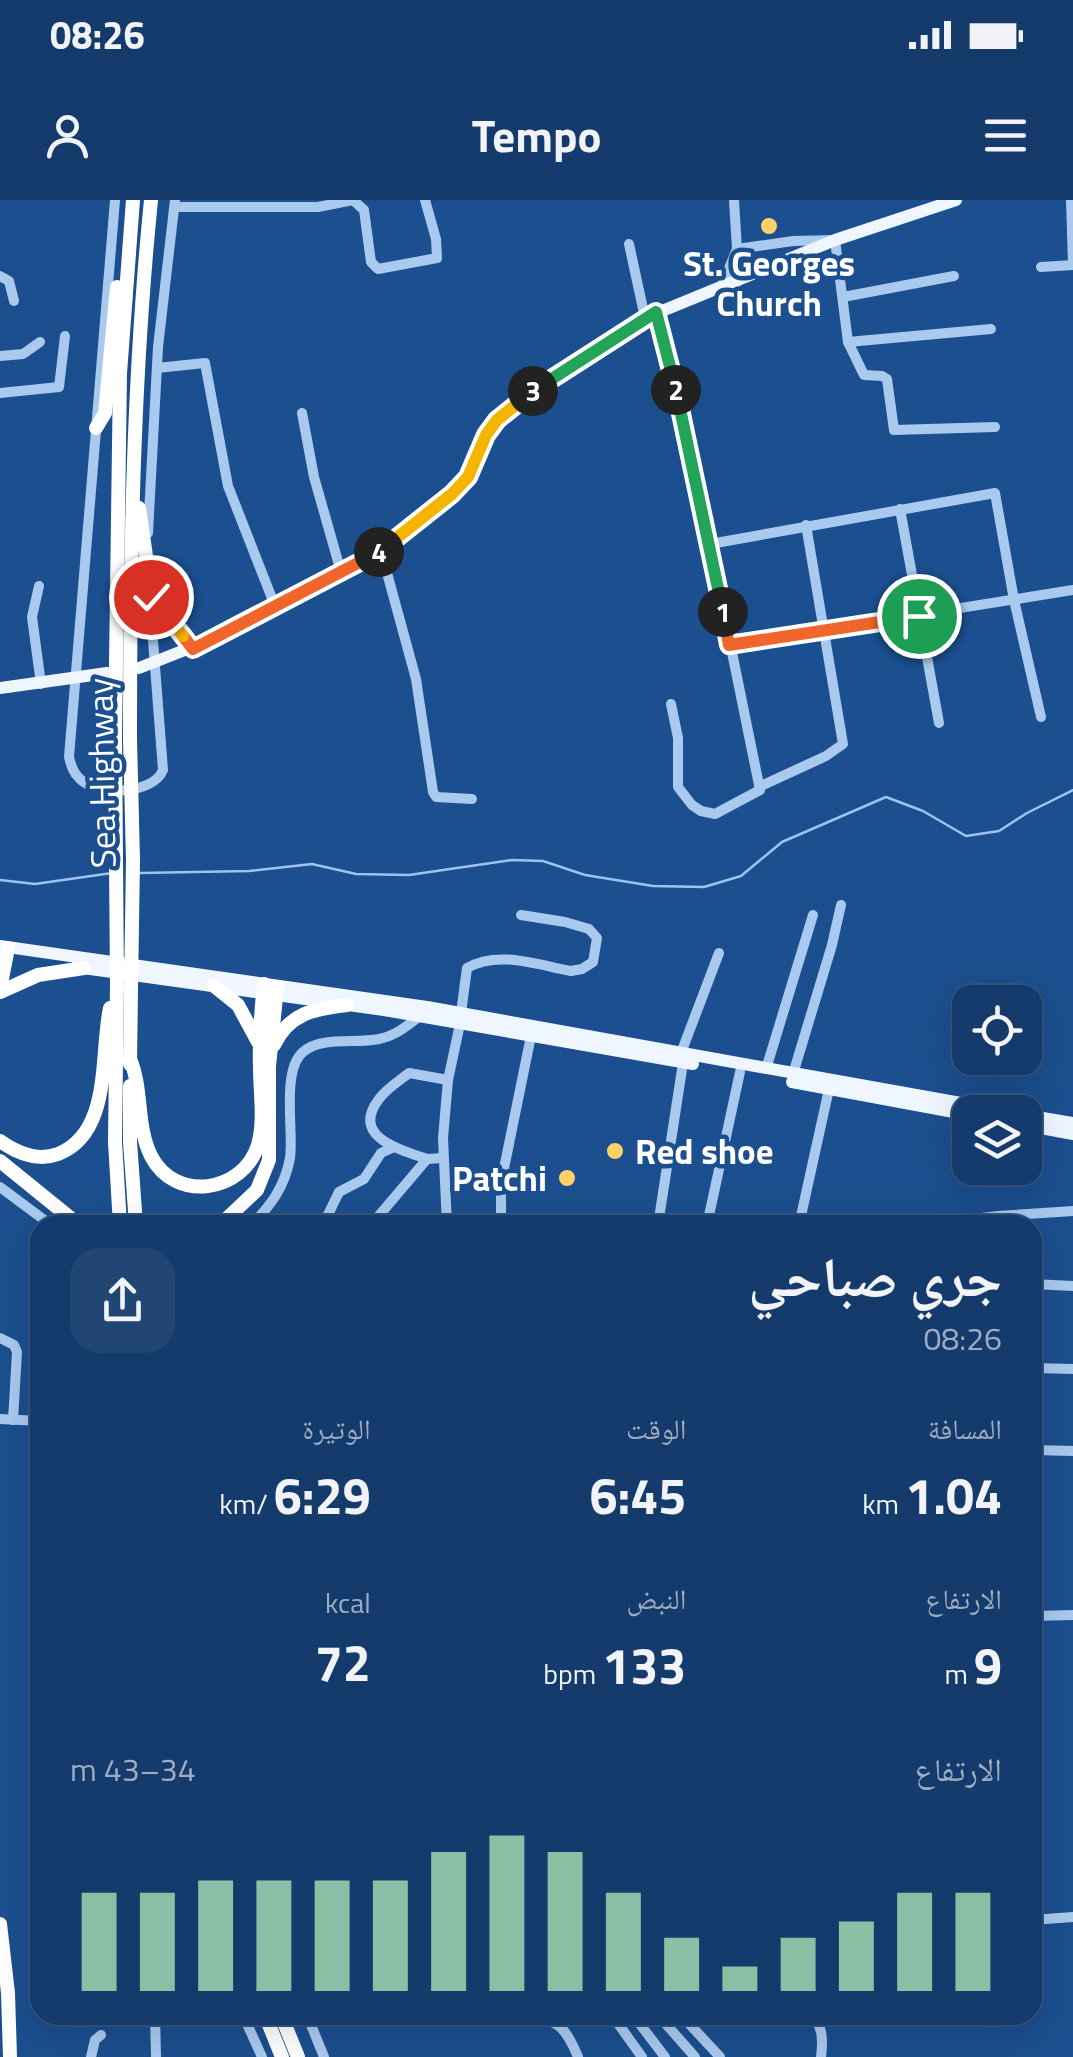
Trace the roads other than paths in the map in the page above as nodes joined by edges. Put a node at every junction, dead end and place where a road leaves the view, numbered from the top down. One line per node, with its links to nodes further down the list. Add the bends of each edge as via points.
1 (115, 200): 31 (street)
2 (133, 200): 10 (highway, Sea Highway)
3 (151, 200): 32 (highway, Sea Highway)
4 (353, 200): 5 (street, via 364,210 378,269 436,258); 9 (street, via 318,208)
5 (425, 200)
6 (734, 200): 13 (street)
7 (956, 200): 11 (main road)
8 (1071, 200): 14 (street, via 1073,265)
9 (175, 204): 27 (street)
10 (131, 223): 31 (highway, via 120,258 104,413); 57 (highway, Sea Highway, via 120,373)
11 (836, 240): 13 (street); 17 (main road); 18 (street)
12 (628, 244): 21 (street)
13 (737, 249): 17 (street)
14 (1040, 267)
15 (0, 276): 19 (street, via 9,281)
16 (954, 276): 18 (street)
17 (728, 282): 20 (street); 21 (main road)
18 (843, 298): 25 (street)
19 (14, 301)
20 (747, 313)
21 (650, 315): 35 (street); 36 (main road, via 514,404 486,435 460,486)
22 (991, 329): 25 (street)
23 (65, 336): 28 (street, via 59,388)
24 (40, 342): 26 (street, via 23,354)
25 (848, 342): 30 (street, via 864,375 886,379 894,430)
26 (0, 356)
27 (157, 368): 37 (street); 43 (street, via 205,363 228,486)
28 (0, 393)
29 (302, 413): 38 (street)
30 (995, 426)
31 (96, 428): 51 (street)
32 (133, 462): 37 (highway); 57 (highway, Sea Highway)
33 (900, 509): 34 (street); 42 (street, via 995,493); 44 (street)
34 (806, 525): 35 (street); 45 (street)
35 (710, 544): 46 (street)
36 (381, 551): 38 (main road); 59 (street, via 416,679 433,792)
37 (146, 556): 41 (street)
38 (341, 572): 43 (main road)
39 (39, 586): 52 (street, via 32,617)
40 (1073, 590): 42 (street)
41 (151, 597): 47 (street); 48 (street)
42 (1014, 600): 44 (street); 55 (street)
43 (275, 606): 47 (main road)
44 (919, 616): 45 (street); 56 (street)
45 (822, 631): 46 (street); 58 (street, via 843,744)
46 (729, 645): 58 (street)
47 (193, 649): 48 (main road)
48 (157, 662): 49 (main road); 51 (street, via 164,763 150,786 100,789 72,768)
49 (139, 668)
50 (108, 674): 51 (main road)
51 (77, 678): 52 (main road)
52 (41, 684): 53 (main road)
53 (0, 688)
54 (672, 704): 58 (street, via 678,787 692,805 716,814)
55 (1042, 717)
56 (939, 722)
57 (122, 738): 67 (highway, Sea Highway, bridge, via 133,860)
58 (761, 786)
59 (472, 799)
60 (841, 905): 79 (street)
61 (521, 915): 72 (street, via 589,929 597,938 593,962 571,972 494,959 475,964 465,975)
62 (813, 915): 77 (street)
63 (4, 950): 65 (main road); 68 (main road, via 178,969); 69 (highway)
64 (720, 953): 75 (street)
65 (84, 968): 66 (main road); 69 (highway, via 38,975)
66 (214, 985): 68 (main road); 74 (highway, via 238,1005)
67 (121, 989): 76 (highway, Sea Highway); 89 (highway, via 109,1010 96,1112 83,1137 52,1156 21,1154); 99 (highway, Sea Highway)
68 (270, 990): 70 (main road); 72 (main road); 74 (highway)
69 (0, 991)
70 (346, 1005): 71 (main road); 74 (highway, via 294,1018)
71 (420, 1016): 72 (main road); 102 (street, via 396,1034 316,1044 299,1055 291,1076 287,1170)
72 (461, 1019): 73 (main road); 75 (main road); 80 (street)
73 (531, 1036): 75 (main road); 106 (street, via 501,1183)
74 (266, 1048): 76 (highway, via 262,1127 252,1159 232,1179 204,1188 172,1178 152,1158); 101 (highway, via 272,1121 264,1177)
75 (682, 1058): 77 (main road); 78 (main road); 107 (street)
76 (130, 1059): 100 (highway, Sea Highway)
77 (766, 1069): 79 (main road)
78 (740, 1072): 81 (main road); 108 (street)
79 (793, 1074): 82 (main road)
80 (448, 1080): 87 (street, via 408,1072 379,1099); 92 (street)
81 (829, 1089): 83 (main road); 109 (street)
82 (952, 1102)
83 (952, 1112)
84 (1042, 1118): 85 (main road)
85 (1073, 1123)
86 (1042, 1128): 88 (main road)
87 (373, 1131): 90 (street); 93 (street)
88 (1073, 1134)
89 (0, 1141)
90 (392, 1148): 91 (street); 93 (street)
91 (427, 1158): 92 (street); 104 (street)
92 (443, 1158): 105 (street)
93 (376, 1160): 103 (street, via 364,1179 336,1196)
94 (0, 1161): 98 (highway)
95 (0, 1187): 97 (street)
96 (1073, 1211): 110 (street)
97 (38, 1215)
98 (67, 1215)
99 (119, 1215)
100 (135, 1215)
101 (231, 1215)
102 (260, 1215)
103 (327, 1215)
104 (379, 1215)
105 (446, 1215)
106 (501, 1215)
107 (659, 1215)
108 (709, 1215)
109 (801, 1215)
110 (1013, 1215)
111 (1042, 1284): 112 (street)
112 (1073, 1286)
113 (0, 1338): 117 (street, via 17,1352)
114 (1042, 1368): 115 (street)
115 (1073, 1369)
116 (0, 1419): 117 (street)
117 (14, 1420): 118 (street)
118 (30, 1420)
119 (1042, 1450): 120 (street)
120 (1073, 1451)
121 (1073, 1615): 122 (street)
122 (1042, 1616)
123 (1073, 1917): 124 (street)
124 (1042, 1919)
125 (0, 1924): 138 (highway)
126 (155, 2025): 140 (street)
127 (248, 2025): 141 (street)
128 (269, 2025): 142 (highway)
129 (285, 2025): 143 (highway)
130 (311, 2025): 144 (street)
131 (559, 2025): 145 (street)
132 (619, 2025): 146 (street)
133 (641, 2025): 147 (street)
134 (667, 2025): 148 (street)
135 (690, 2025): 149 (street)
136 (818, 2025): 150 (street)
137 (100, 2034): 139 (street)
138 (10, 2057)
139 (90, 2057)
140 (156, 2057)
141 (262, 2057)
142 (282, 2057)
143 (298, 2057)
144 (324, 2057)
145 (578, 2057)
146 (642, 2057)
147 (665, 2057)
148 (695, 2057)
149 (720, 2057)
150 (821, 2057)

